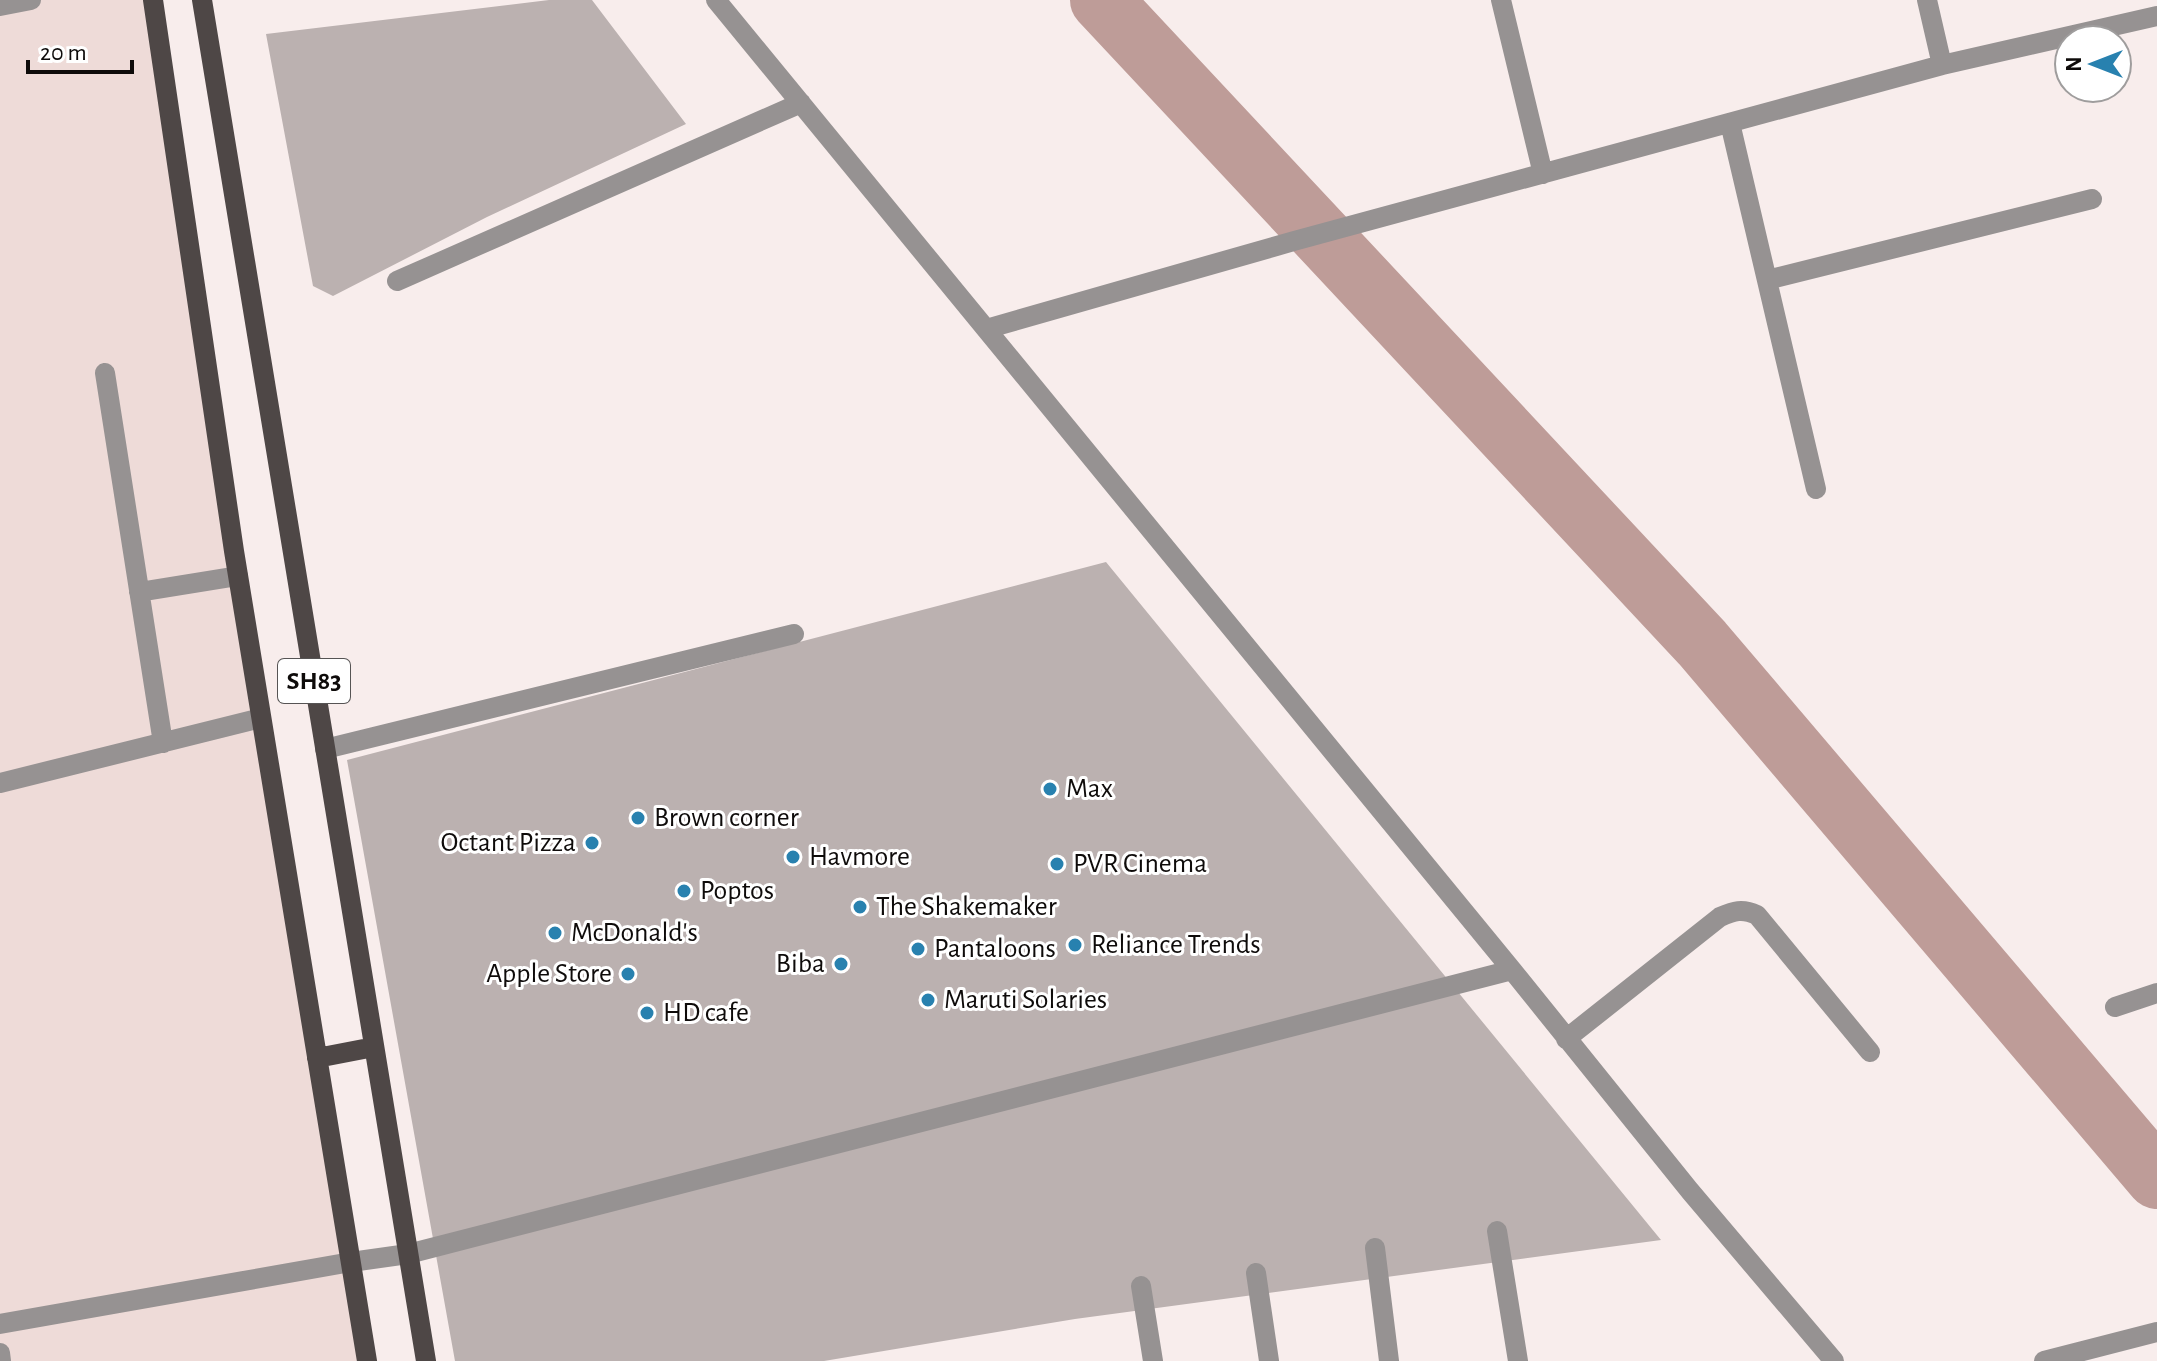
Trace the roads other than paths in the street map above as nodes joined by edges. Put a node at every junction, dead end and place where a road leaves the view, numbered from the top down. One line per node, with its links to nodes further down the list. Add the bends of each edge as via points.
1 (31, 0): 7 (street)
2 (153, 0): 19 (main road, SH83)
3 (202, 0): 24 (main road, SH83)
4 (716, 0): 10 (street)
5 (1501, 0): 12 (street)
6 (1927, 0): 9 (street)
7 (0, 6)
8 (2157, 16): 9 (street)
9 (1942, 65): 11 (street)
10 (801, 103): 15 (street); 16 (street)
11 (1730, 123): 12 (street); 14 (street)
12 (1543, 174): 16 (street)
13 (2092, 199): 14 (street)
14 (1767, 280): 18 (street)
15 (397, 281)
16 (986, 329): 26 (street)
17 (105, 373): 20 (street)
18 (1816, 489)
19 (238, 576): 20 (street); 22 (main road, SH83)
20 (139, 592): 23 (street)
21 (794, 634): 24 (street)
22 (261, 718): 23 (street); 32 (main road, SH83)
23 (163, 743): 25 (street)
24 (325, 749): 30 (main road, SH83)
25 (0, 783)
26 (1512, 970): 29 (street); 35 (street)
27 (2157, 993): 28 (street)
28 (2115, 1007)
29 (1566, 1039): 31 (street, via 1720,917 1747,910 1757,915); 49 (street)
30 (374, 1047): 32 (main road); 35 (main road, SH83)
31 (1870, 1052)
32 (317, 1058): 36 (main road, SH83)
33 (1497, 1231): 48 (street)
34 (1375, 1248): 47 (street)
35 (408, 1254): 36 (street); 44 (main road, SH83)
36 (351, 1262): 39 (street); 43 (main road, SH83)
37 (1256, 1273): 46 (street)
38 (1141, 1286): 45 (street)
39 (0, 1324)
40 (2157, 1332): 50 (street)
41 (0, 1353): 42 (street)
42 (1, 1361)
43 (367, 1361)
44 (426, 1361)
45 (1153, 1361)
46 (1269, 1361)
47 (1389, 1361)
48 (1518, 1361)
49 (1834, 1361)
50 (2044, 1361)

